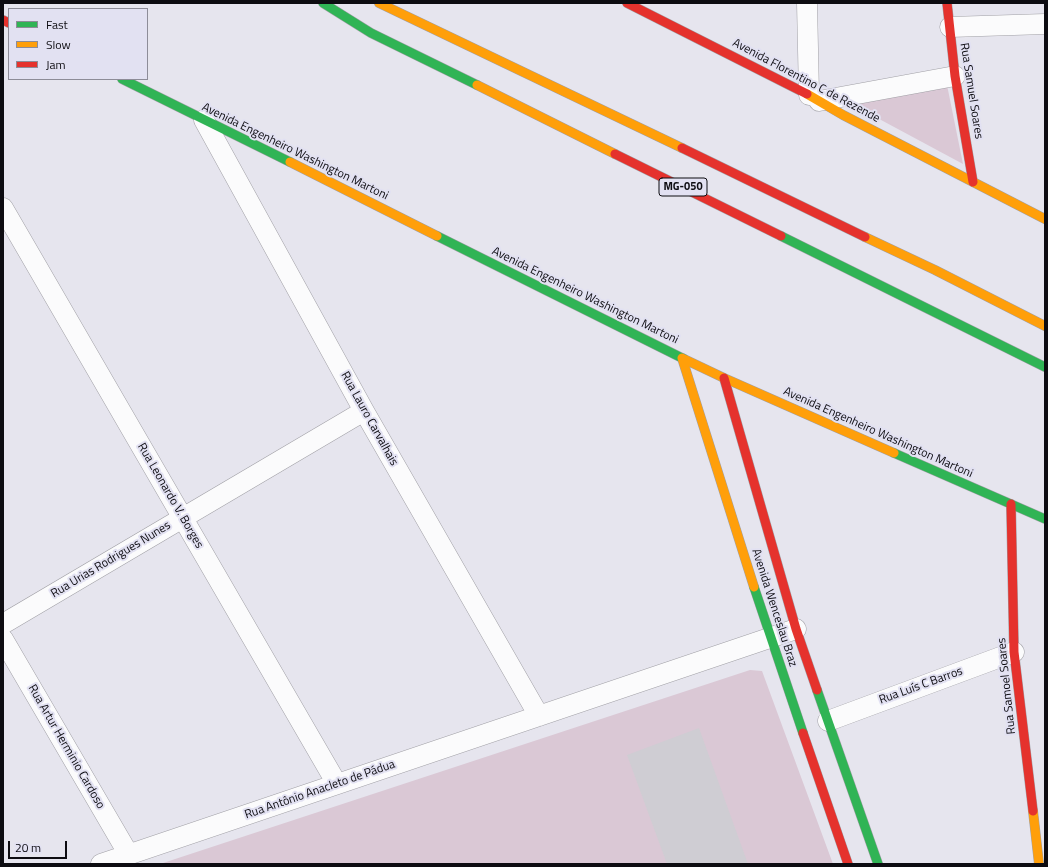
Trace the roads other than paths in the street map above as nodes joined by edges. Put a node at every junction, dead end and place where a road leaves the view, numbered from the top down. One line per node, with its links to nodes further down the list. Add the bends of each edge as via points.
1 (323, 3): 17 (main road, MG-050, via 378,37)
2 (379, 3): 15 (main road, MG-050, via 928,267)
3 (627, 3): 10 (main road, Avenida Florentino C de Rezende)
4 (807, 3): 10 (street)
5 (947, 3): 7 (main road, Rua Samuel Soares)
6 (1045, 24): 7 (street)
7 (950, 27): 8 (main road, Rua Samuel Soares)
8 (955, 76): 10 (street); 12 (main road, Rua Samuel Soares)
9 (124, 80): 11 (main road, Avenida Engenheiro Washington Martoni)
10 (814, 98): 12 (main road, Avenida Florentino C de Rezende)
11 (204, 120): 16 (main road, Avenida Engenheiro Washington Martoni); 19 (street, Rua Lauro Carvalhais)
12 (973, 182): 14 (main road, Avenida Florentino C de Rezende)
13 (3, 208): 21 (street, Rua Leonardo V. Borges)
14 (1045, 219)
15 (1045, 326)
16 (682, 358): 18 (main road, Avenida Engenheiro Washington Martoni); 25 (main road, Avenida Wenceslau Braz)
17 (1045, 366)
18 (724, 378): 20 (main road, Avenida Engenheiro Washington Martoni); 24 (main road, Avenida Wenceslau Braz)
19 (364, 411): 21 (street, Rua Urias Rodrigues Nunes); 28 (street, Rua Lauro Carvalhais)
20 (1011, 504): 22 (main road, Avenida Engenheiro Washington Martoni); 27 (main road, Rua Samoel Soares)
21 (183, 518): 23 (street, Rua Urias Rodrigues Nunes); 30 (street, Rua Leonardo V. Borges)
22 (1045, 519)
23 (3, 624)
24 (796, 629): 25 (street, Rua Antônio Anacleto de Pádua); 29 (main road, Avenida Wenceslau Braz)
25 (770, 638): 28 (street, Rua Antônio Anacleto de Pádua); 33 (main road, Avenida Wenceslau Braz)
26 (3, 639): 31 (street, Rua Artur Herminio Cardoso)
27 (1014, 652): 29 (street, Rua Luís C Barros); 35 (main road, Rua Samoel Soares)
28 (539, 716): 30 (street, Rua Antônio Anacleto de Pádua)
29 (828, 721): 34 (main road, Avenida Wenceslau Braz)
30 (337, 784): 31 (street, Rua Antônio Anacleto de Pádua)
31 (129, 855): 32 (street, Rua Antônio Anacleto de Pádua)
32 (101, 864)
33 (848, 864)
34 (878, 864)
35 (1039, 864)

